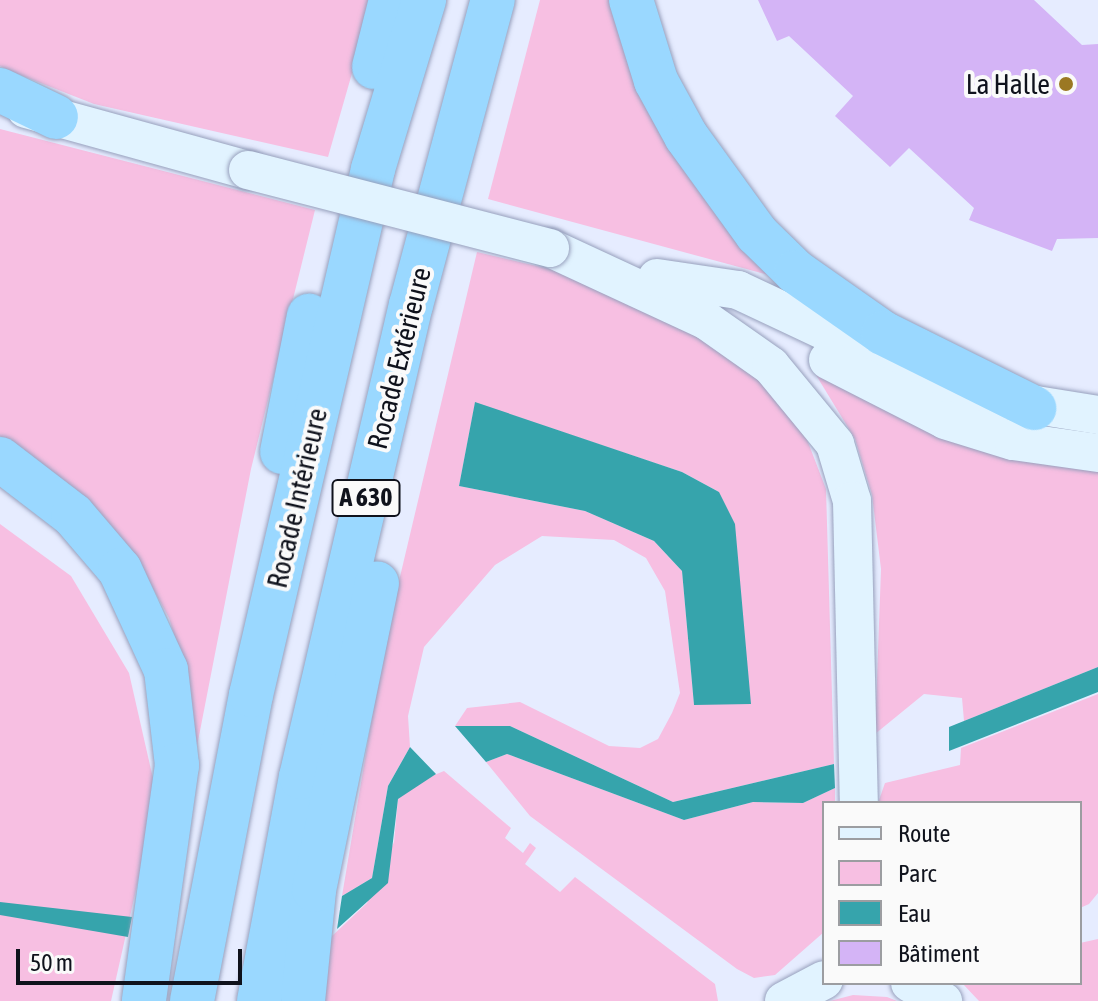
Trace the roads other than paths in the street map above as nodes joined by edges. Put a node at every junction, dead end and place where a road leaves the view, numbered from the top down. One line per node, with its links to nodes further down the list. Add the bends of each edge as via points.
1 (391, 0): 14 (highway, via 290,390)
2 (424, 0): 14 (highway, Rocade Intérieure / A 630, via 373,169)
3 (494, 0): 20 (highway, Rocade Extérieure / A 630, via 407,320 301,777); 21 (highway, via 493,91 333,784)
4 (631, 0): 10 (highway, via 656,81 686,136 757,234 796,272 883,333)
5 (0, 90): 7 (highway)
6 (0, 103): 7 (main road)
7 (56, 117): 8 (main road, bridge)
8 (550, 248): 9 (main road); 15 (main road, via 707,321 771,366 835,444 852,501)
9 (691, 287): 10 (main road, via 738,290 955,392); 12 (main road, via 945,420 1013,441)
10 (1034, 408): 11 (main road)
11 (1098, 415)
12 (1098, 453)
13 (0, 459): 18 (highway, via 73,515 120,570 166,670 177,765)
14 (251, 695): 19 (highway, Rocade Intérieure / A 630)
15 (859, 801)
16 (822, 981): 22 (main road)
17 (914, 985): 23 (main road)
18 (144, 1001)
19 (192, 1001)
20 (259, 1001)
21 (303, 1001)
22 (784, 1001)
23 (943, 1001)

